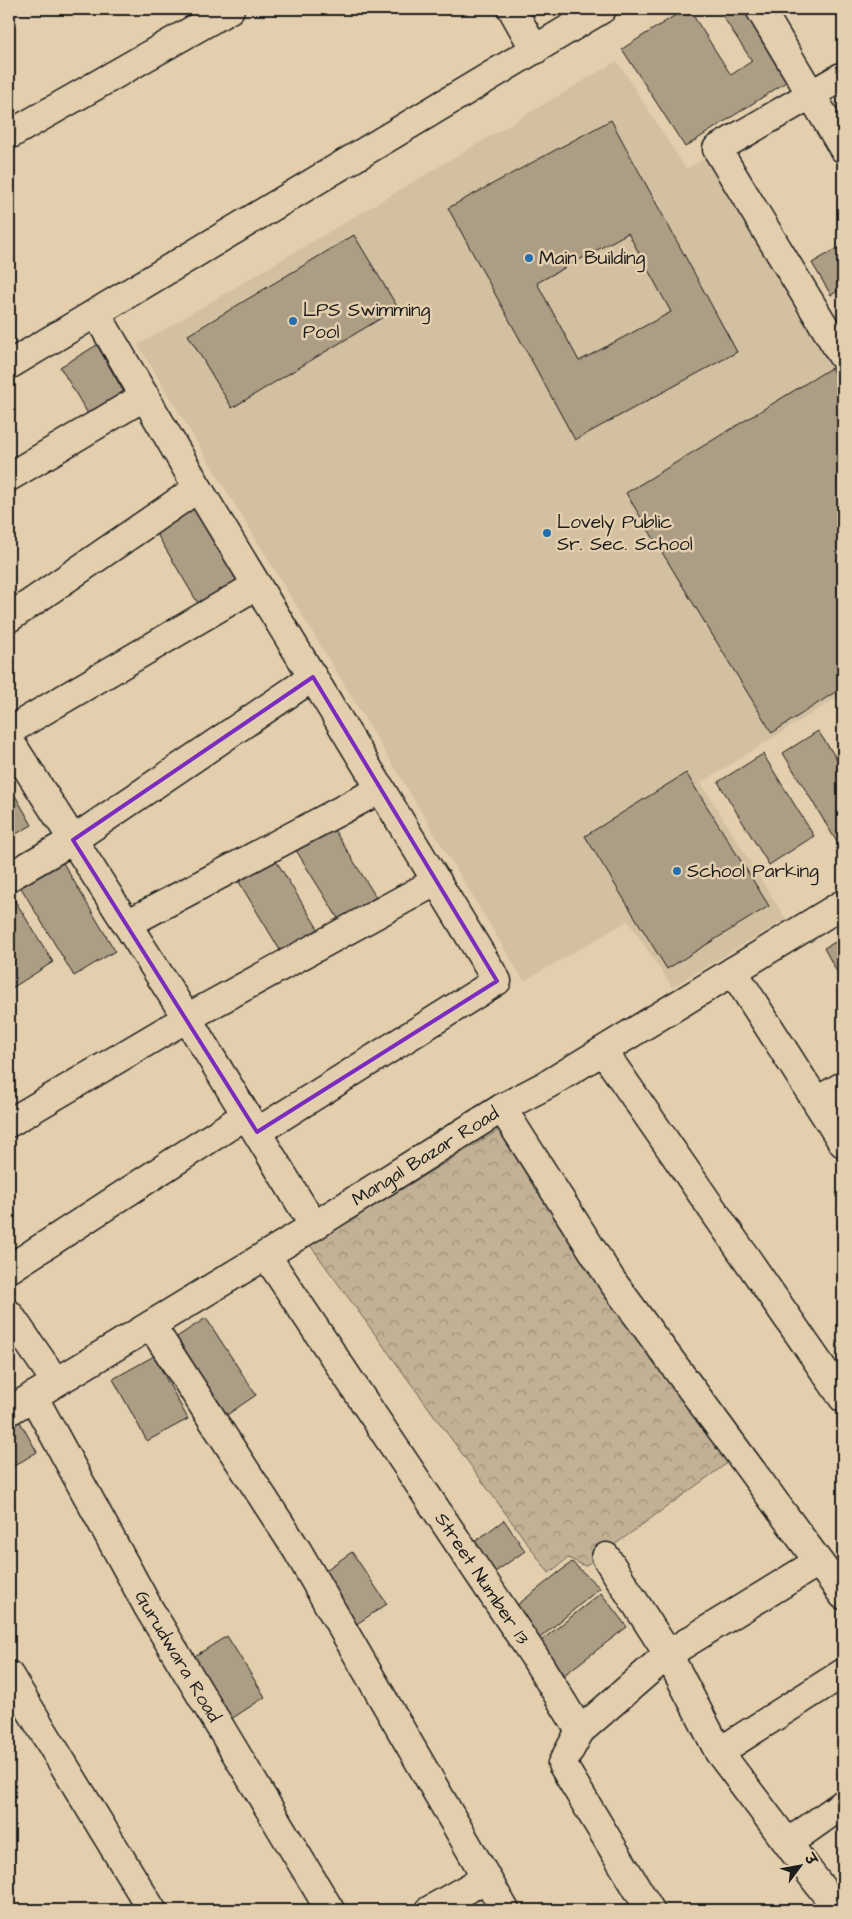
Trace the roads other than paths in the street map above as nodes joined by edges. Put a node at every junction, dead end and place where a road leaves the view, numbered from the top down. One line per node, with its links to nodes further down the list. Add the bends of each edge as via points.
1 (230, 9): 8 (street)
2 (512, 9): 5 (street)
3 (602, 9): 5 (street)
4 (760, 9): 7 (street)
5 (535, 50): 10 (street)
6 (843, 76): 7 (street)
7 (812, 95): 9 (street); 11 (street, via 717,149)
8 (9, 135)
9 (843, 148)
10 (96, 313): 12 (street); 13 (street)
11 (843, 357)
12 (9, 365)
13 (145, 396): 14 (street); 15 (street)
14 (9, 477)
15 (198, 488): 16 (street); 17 (street)
16 (257, 585): 18 (street); 19 (street)
17 (9, 618)
18 (313, 677): 21 (street); 22 (street)
19 (9, 731)
20 (9, 740): 22 (street)
21 (381, 789): 24 (street); 26 (street)
22 (73, 840): 23 (street); 26 (street)
23 (9, 876)
24 (437, 881): 28 (street); 34 (street, via 497,982)
25 (843, 904): 27 (street, Mangal Bazar Road)
26 (127, 924): 28 (street)
27 (733, 972): 29 (street, Mangal Bazar Road); 31 (street)
28 (187, 1018): 33 (street); 34 (street)
29 (603, 1052): 32 (street, Mangal Bazar Road); 43 (street)
30 (843, 1086): 31 (street)
31 (817, 1102): 35 (street)
32 (502, 1108): 36 (street, Mangal Bazar Road); 46 (street, via 612,1281)
33 (9, 1123)
34 (251, 1124): 36 (street); 38 (street)
35 (843, 1143)
36 (314, 1226): 37 (street, Mangal Bazar Road)
37 (266, 1255): 40 (street, Mangal Bazar Road); 51 (street, Street Number 13, via 534,1656)
38 (9, 1269)
39 (9, 1314): 41 (street)
40 (150, 1325): 41 (street, Mangal Bazar Road); 55 (street, via 297,1550)
41 (56, 1382): 42 (street, Mangal Bazar Road)
42 (33, 1396): 44 (street, Mangal Bazar Road); 56 (street, Gurudwara Road, via 148,1607)
43 (843, 1398)
44 (9, 1411)
45 (606, 1557): 48 (street)
46 (818, 1562): 47 (street); 48 (street)
47 (843, 1595)
48 (668, 1654): 51 (street); 52 (street)
49 (843, 1673): 52 (street)
50 (9, 1675): 57 (street)
51 (580, 1732): 60 (street, via 562,1764)
52 (720, 1752): 54 (street)
53 (843, 1804): 54 (street)
54 (788, 1843): 61 (street)
55 (486, 1878): 58 (street); 59 (street)
56 (318, 1906)
57 (152, 1910)
58 (430, 1910)
59 (505, 1910)
60 (650, 1910)
61 (838, 1910)

